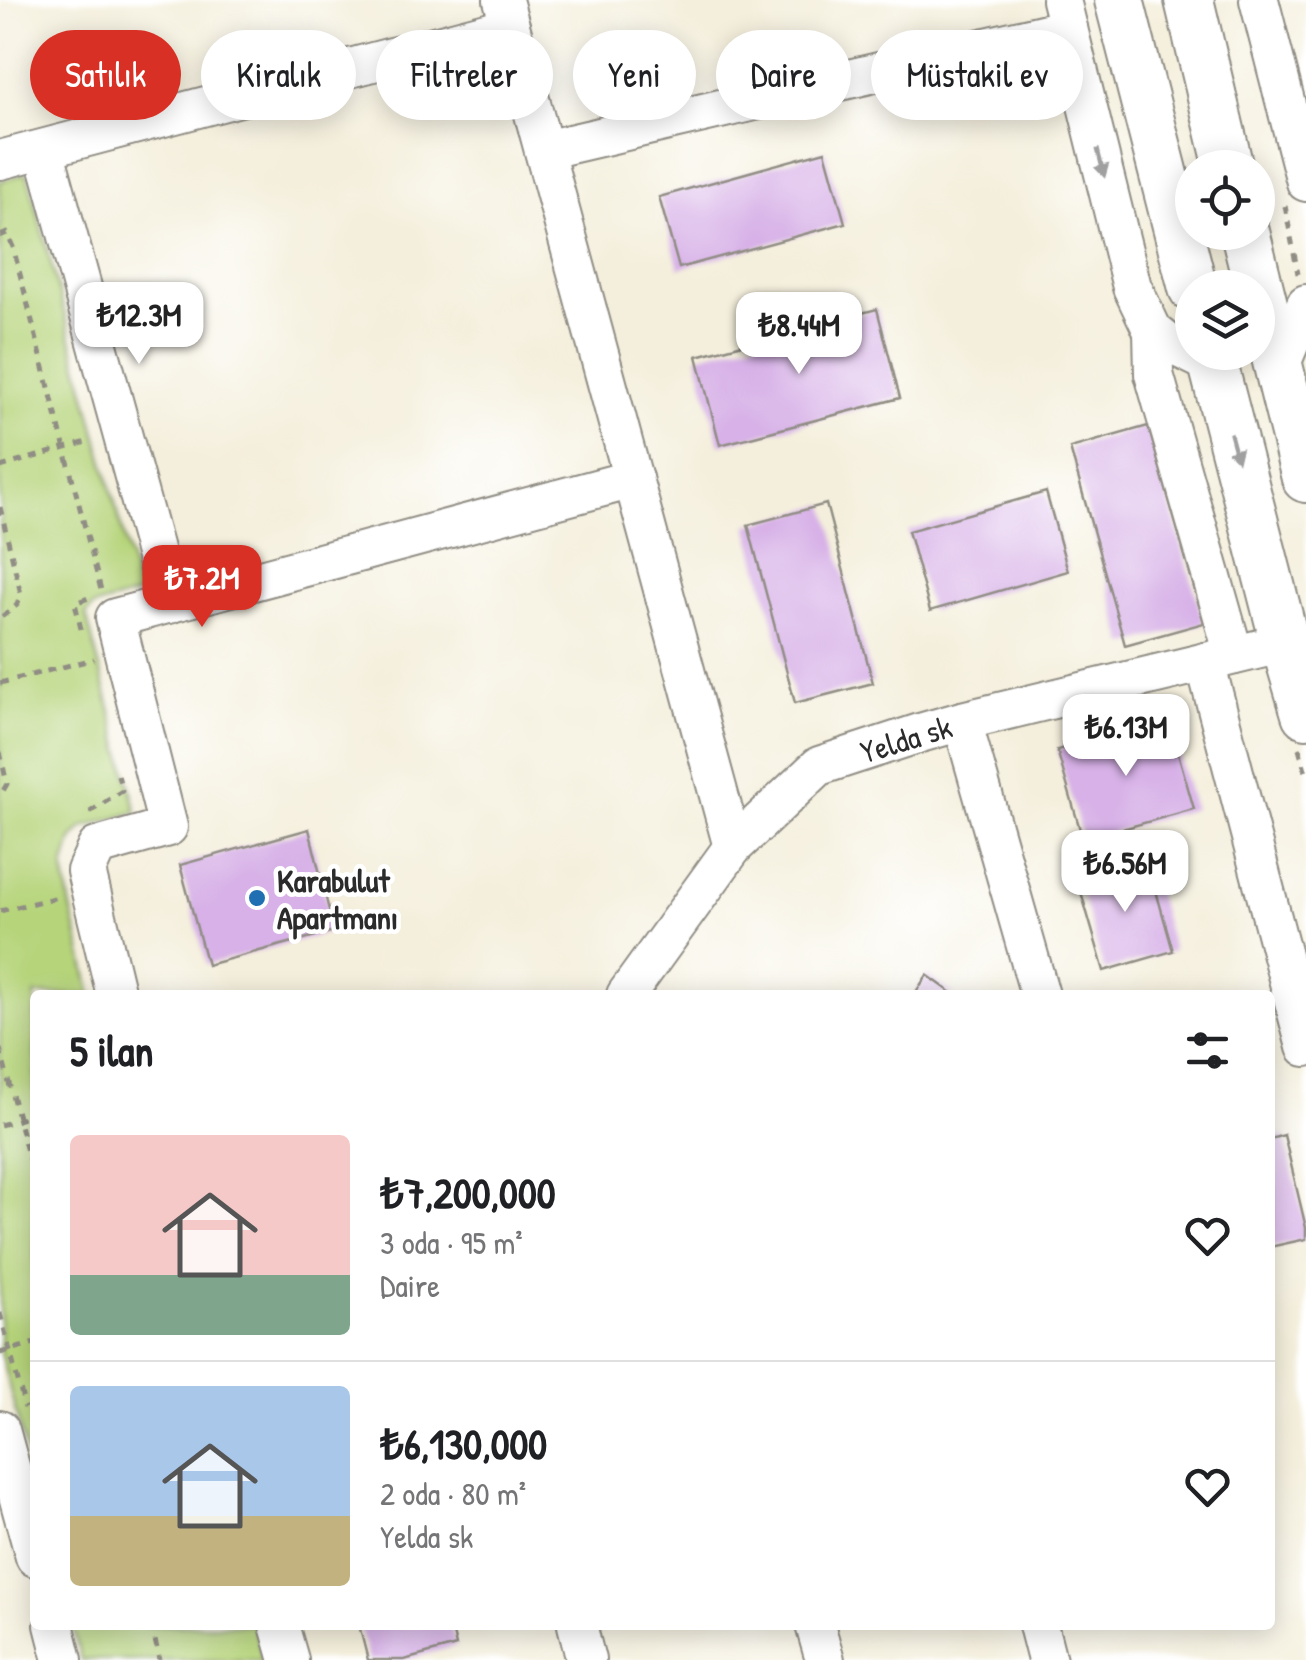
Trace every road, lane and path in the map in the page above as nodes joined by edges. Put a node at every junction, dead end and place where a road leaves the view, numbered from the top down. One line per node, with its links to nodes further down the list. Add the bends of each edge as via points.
1 (1119, 0): 13 (main road)
2 (1188, 0): 8 (main road)
3 (1259, 0): 10 (street)
4 (506, 13): 6 (street); 7 (street)
5 (1064, 14): 7 (street); 15 (street, one-way to 15, via 1132,287)
6 (44, 149): 9 (street); 19 (street)
7 (544, 150): 23 (street)
8 (1225, 150)
9 (0, 160)
10 (1306, 182)
11 (0, 236): 20 (path, via 7,233 13,247)
12 (1249, 250): 18 (main road)
13 (1188, 270)
14 (1305, 307): 18 (street)
15 (1153, 331): 16 (street); 30 (street, via 1154,374)
16 (1175, 346)
17 (1215, 370): 28 (main road, one-way to 28)
18 (1278, 371): 22 (main road)
19 (122, 431): 20 (path); 25 (street)
20 (65, 449): 21 (path); 27 (path, via 102,594 75,603)
21 (0, 467)
22 (1306, 478)
23 (633, 479): 25 (street); 38 (street)
24 (0, 507): 26 (path, via 21,594 18,606)
25 (169, 604): 29 (street, via 116,618)
26 (0, 618)
27 (84, 641)
28 (1285, 643): 30 (street, Yelda sk); 32 (main road)
29 (124, 651): 31 (path); 39 (street, via 168,828 96,847 86,871)
30 (1219, 659): 33 (street, Yelda sk); 44 (street)
31 (0, 682)
32 (1306, 714)
33 (962, 722): 38 (street, Yelda sk, via 820,766); 43 (street)
34 (0, 752): 36 (path, via 7,784)
35 (117, 772): 37 (path, via 122,791)
36 (0, 796)
37 (81, 818)
38 (733, 847): 42 (street, Yelda sk)
39 (90, 889): 40 (path); 41 (street)
40 (0, 911)
41 (115, 990)
42 (630, 990)
43 (1039, 990)
44 (1306, 1047)
45 (0, 1049): 47 (path)
46 (30, 1116): 47 (path)
47 (18, 1120): 48 (path); 49 (path)
48 (0, 1125)
49 (30, 1164)
50 (0, 1313): 52 (path)
51 (30, 1344): 52 (path)
52 (10, 1350): 53 (path); 54 (path)
53 (0, 1352)
54 (12, 1418): 55 (street)
55 (30, 1527)
56 (55, 1630): 62 (street)
57 (152, 1630): 63 (path)
58 (280, 1630): 64 (street)
59 (578, 1630): 65 (street)
60 (816, 1630): 66 (street)
61 (1039, 1630): 67 (street)
62 (63, 1660)
63 (160, 1660)
64 (288, 1660)
65 (586, 1660)
66 (825, 1660)
67 (1047, 1660)

